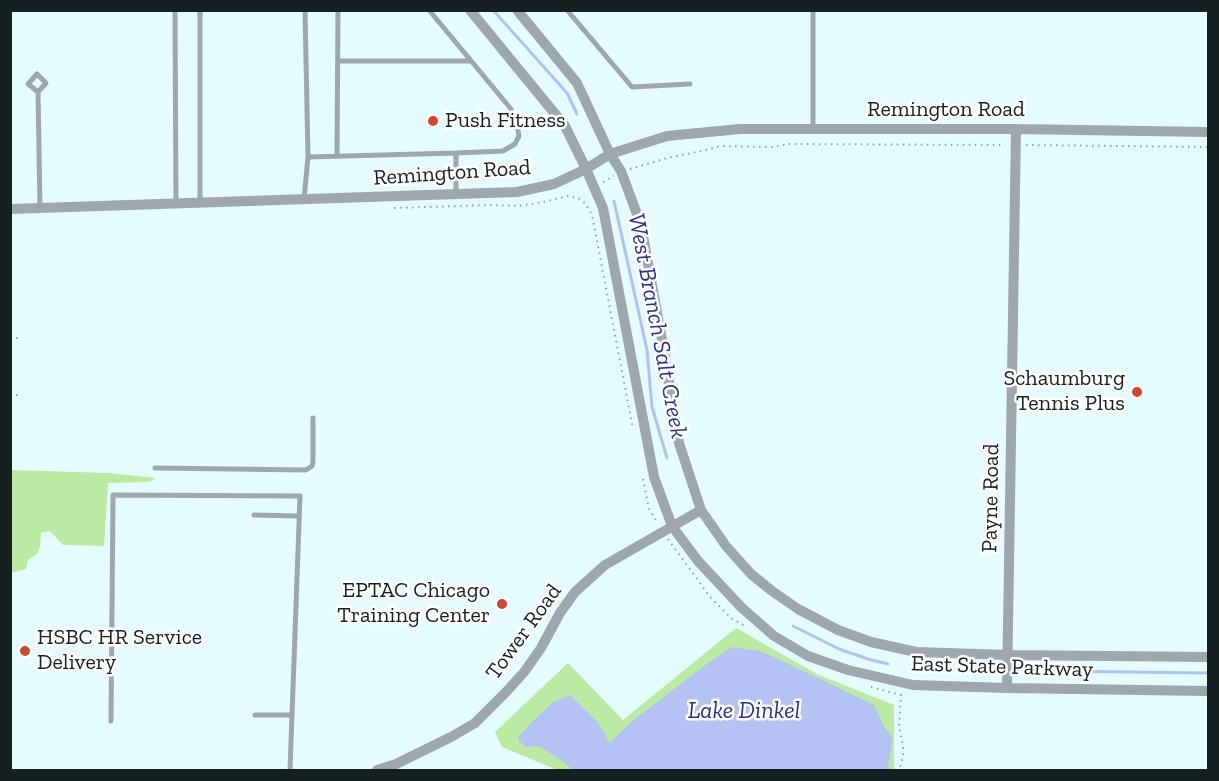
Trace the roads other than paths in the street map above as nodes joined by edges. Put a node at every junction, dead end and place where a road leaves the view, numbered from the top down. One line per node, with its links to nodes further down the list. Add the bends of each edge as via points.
1 (175, 10): 25 (lane)
2 (200, 10): 24 (lane)
3 (305, 10): 20 (lane)
4 (338, 10): 10 (lane)
5 (429, 10): 11 (lane)
6 (470, 10): 21 (street, East State Parkway, via 565,126)
7 (518, 10): 18 (street, East State Parkway, via 576,82)
8 (567, 10): 12 (lane, via 632,87)
9 (813, 10): 14 (lane)
10 (338, 61): 11 (lane); 19 (lane)
11 (471, 61): 17 (lane, via 511,109 519,136 515,144 503,151)
12 (690, 84)
13 (38, 92): 26 (lane)
14 (813, 129): 15 (street, Remington Road); 18 (street, Remington Road, via 740,129 668,136)
15 (1016, 129): 16 (street, Remington Road); 34 (street, Payne Road)
16 (1209, 132)
17 (456, 153): 19 (lane); 22 (lane)
18 (610, 154): 21 (street, Remington Road); 30 (street, East State Parkway, via 621,171 641,225 679,443)
19 (337, 156): 20 (lane)
20 (308, 157): 23 (lane)
21 (586, 169): 22 (street, Remington Road, via 554,184 517,192); 33 (street, East State Parkway, via 603,208 654,477)
22 (456, 194): 23 (street, Remington Road)
23 (304, 199): 24 (street, Remington Road)
24 (200, 202): 25 (street, Remington Road)
25 (176, 203): 26 (street, Remington Road)
26 (40, 208): 27 (street, Remington Road)
27 (10, 209)
28 (313, 418): 29 (lane, via 313,462 306,470)
29 (155, 468)
30 (701, 510): 33 (street, Tower Road); 34 (street, East State Parkway, via 751,574 789,603 838,630 916,652)
31 (254, 515): 32 (lane)
32 (299, 516): 39 (lane); 40 (lane, via 300,496 112,495)
33 (672, 526): 36 (street, East State Parkway, via 741,608 774,636 808,656 913,686); 42 (street, Tower Road, via 605,564 575,592 525,671 475,723)
34 (1008, 655): 35 (street, East State Parkway); 36 (street, Payne Road)
35 (1209, 657)
36 (1006, 688): 37 (street, East State Parkway)
37 (1209, 691)
38 (255, 715): 39 (lane)
39 (291, 715): 41 (lane)
40 (111, 722)
41 (290, 771)
42 (377, 771)

